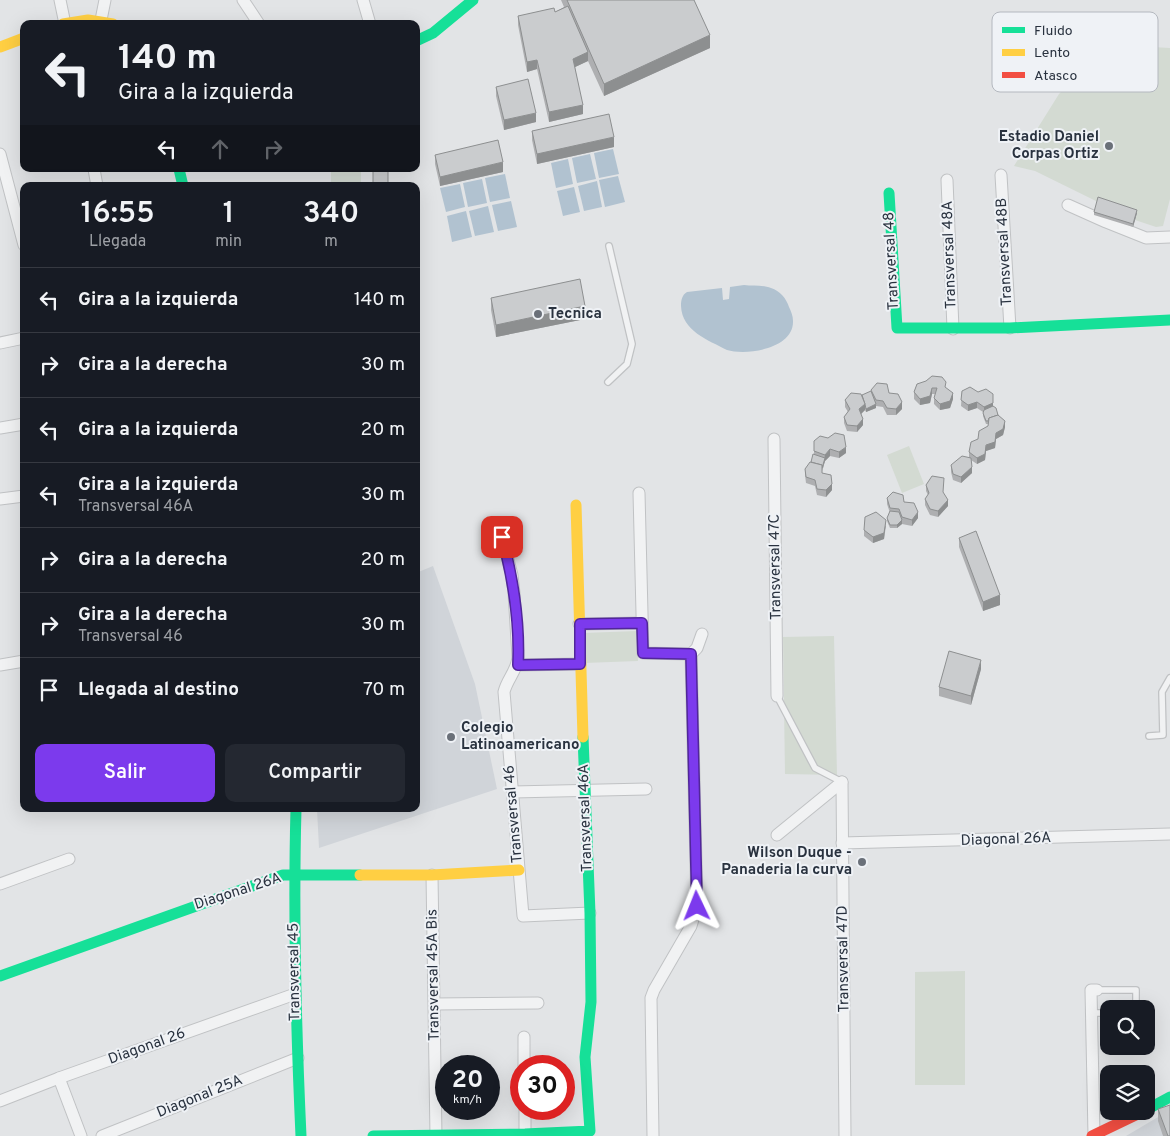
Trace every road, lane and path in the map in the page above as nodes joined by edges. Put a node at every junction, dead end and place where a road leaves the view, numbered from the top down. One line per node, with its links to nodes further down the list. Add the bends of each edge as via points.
1 (60, 0): 6 (street)
2 (105, 0): 8 (street)
3 (243, 0): 9 (street)
4 (363, 0): 10 (street)
5 (473, 0): 11 (street, via 433,33)
6 (63, 20)
7 (78, 20): 8 (street)
8 (101, 20)
9 (256, 20)
10 (369, 20)
11 (420, 39)
12 (20, 40): 13 (street)
13 (0, 47)
14 (0, 154): 19 (street)
15 (1001, 176): 23 (street, Transversal 48B)
16 (947, 180): 24 (street, Transversal 48A)
17 (889, 193): 24 (street, Transversal 48, via 897,328)
18 (1068, 205): 20 (street, via 1146,238)
19 (20, 230)
20 (1170, 237)
21 (609, 246): 27 (lane, via 632,344 627,364)
22 (1170, 320): 23 (street)
23 (1010, 328): 24 (street)
24 (953, 329)
25 (20, 339): 26 (street)
26 (0, 343)
27 (608, 382)
28 (20, 425): 29 (street)
29 (0, 428)
30 (774, 439): 45 (street, Transversal 47C)
31 (639, 493): 36 (street)
32 (20, 497): 33 (street)
33 (0, 500)
34 (576, 505): 37 (street, Transversal 46A)
35 (502, 537): 43 (street, via 512,575)
36 (642, 623): 37 (street); 39 (street, via 643,653)
37 (580, 624): 41 (street, Transversal 46A)
38 (702, 634): 39 (street)
39 (691, 654): 85 (street, via 697,906 691,926 651,998)
40 (20, 662): 42 (street)
41 (580, 664): 43 (street); 49 (street, Transversal 46A)
42 (0, 665)
43 (518, 665): 50 (street, Transversal 46, via 504,692)
44 (1170, 678): 46 (lane, via 1162,692 1163,735)
45 (777, 696): 47 (lane, via 815,768)
46 (1149, 736)
47 (842, 782): 53 (street); 54 (street, Transversal 47D)
48 (646, 789): 49 (street)
49 (585, 790): 50 (street); 60 (street, Transversal 46A)
50 (513, 792): 56 (street, Transversal 46)
51 (296, 812): 57 (street, Transversal 45)
52 (1170, 834): 54 (street, Diagonal 26A)
53 (777, 835)
54 (842, 843): 86 (street, Transversal 47D)
55 (69, 859): 59 (street)
56 (519, 870): 58 (street, Diagonal 26A); 60 (street, Transversal 46, via 523,916)
57 (294, 875): 58 (street, Diagonal 26A); 61 (street, Diagonal 26A, via 268,879); 63 (street, Transversal 45)
58 (432, 875): 66 (street, Transversal 45A Bis)
59 (0, 884)
60 (590, 913): 78 (street, Transversal 46A, via 590,1002 585,1057 590,1131)
61 (0, 976)
62 (1096, 990): 64 (lane, via 1136,990); 67 (street, via 1091,990)
63 (295, 994): 71 (street, Transversal 45); 72 (street, Diagonal 26)
64 (1136, 1000)
65 (538, 1003): 66 (street)
66 (435, 1004): 84 (street, Transversal 45A Bis)
67 (1092, 1013): 68 (lane); 87 (street)
68 (1100, 1013)
69 (524, 1037): 70 (street)
70 (524, 1055)
71 (298, 1058): 81 (street, Diagonal 25A); 82 (street, Transversal 45)
72 (59, 1078): 74 (street, Diagonal 26); 80 (street)
73 (1170, 1097): 75 (street)
74 (0, 1101)
75 (1155, 1105)
76 (525, 1120): 79 (street)
77 (1126, 1120): 87 (street)
78 (571, 1134): 79 (street)
79 (525, 1135): 84 (street)
80 (81, 1136)
81 (102, 1136)
82 (301, 1136)
83 (373, 1136): 84 (street)
84 (436, 1136)
85 (653, 1136)
86 (845, 1136)
87 (1093, 1136)

